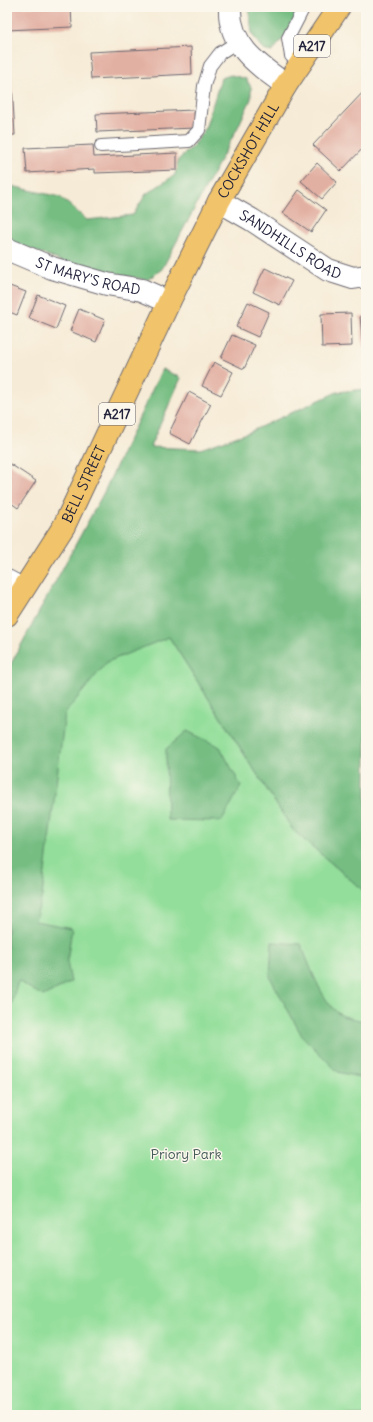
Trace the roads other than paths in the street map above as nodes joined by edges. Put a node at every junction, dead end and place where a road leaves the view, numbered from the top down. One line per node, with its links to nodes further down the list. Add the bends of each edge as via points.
1 (230, 7): 4 (street, via 232,31)
2 (304, 7): 5 (lane, via 288,38 290,56)
3 (339, 7): 5 (main road, COCKSHOT HILL / A217)
4 (237, 42): 6 (street, via 260,66); 7 (lane, via 220,53 210,66 204,86 199,130 189,141)
5 (300, 64): 6 (main road, COCKSHOT HILL / A217)
6 (286, 85): 8 (main road, COCKSHOT HILL / A217)
7 (101, 146)
8 (219, 201): 10 (street, SANDHILLS ROAD, via 328,270 353,278); 11 (main road, COCKSHOT HILL / A217)
9 (7, 249): 11 (street, ST MARY'S ROAD, via 52,268 107,284 142,290)
10 (366, 276)
11 (169, 302): 12 (main road, BELL STREET / A217, via 64,526)
12 (15, 585): 13 (main road, BELL STREET / A217)
13 (7, 616)

